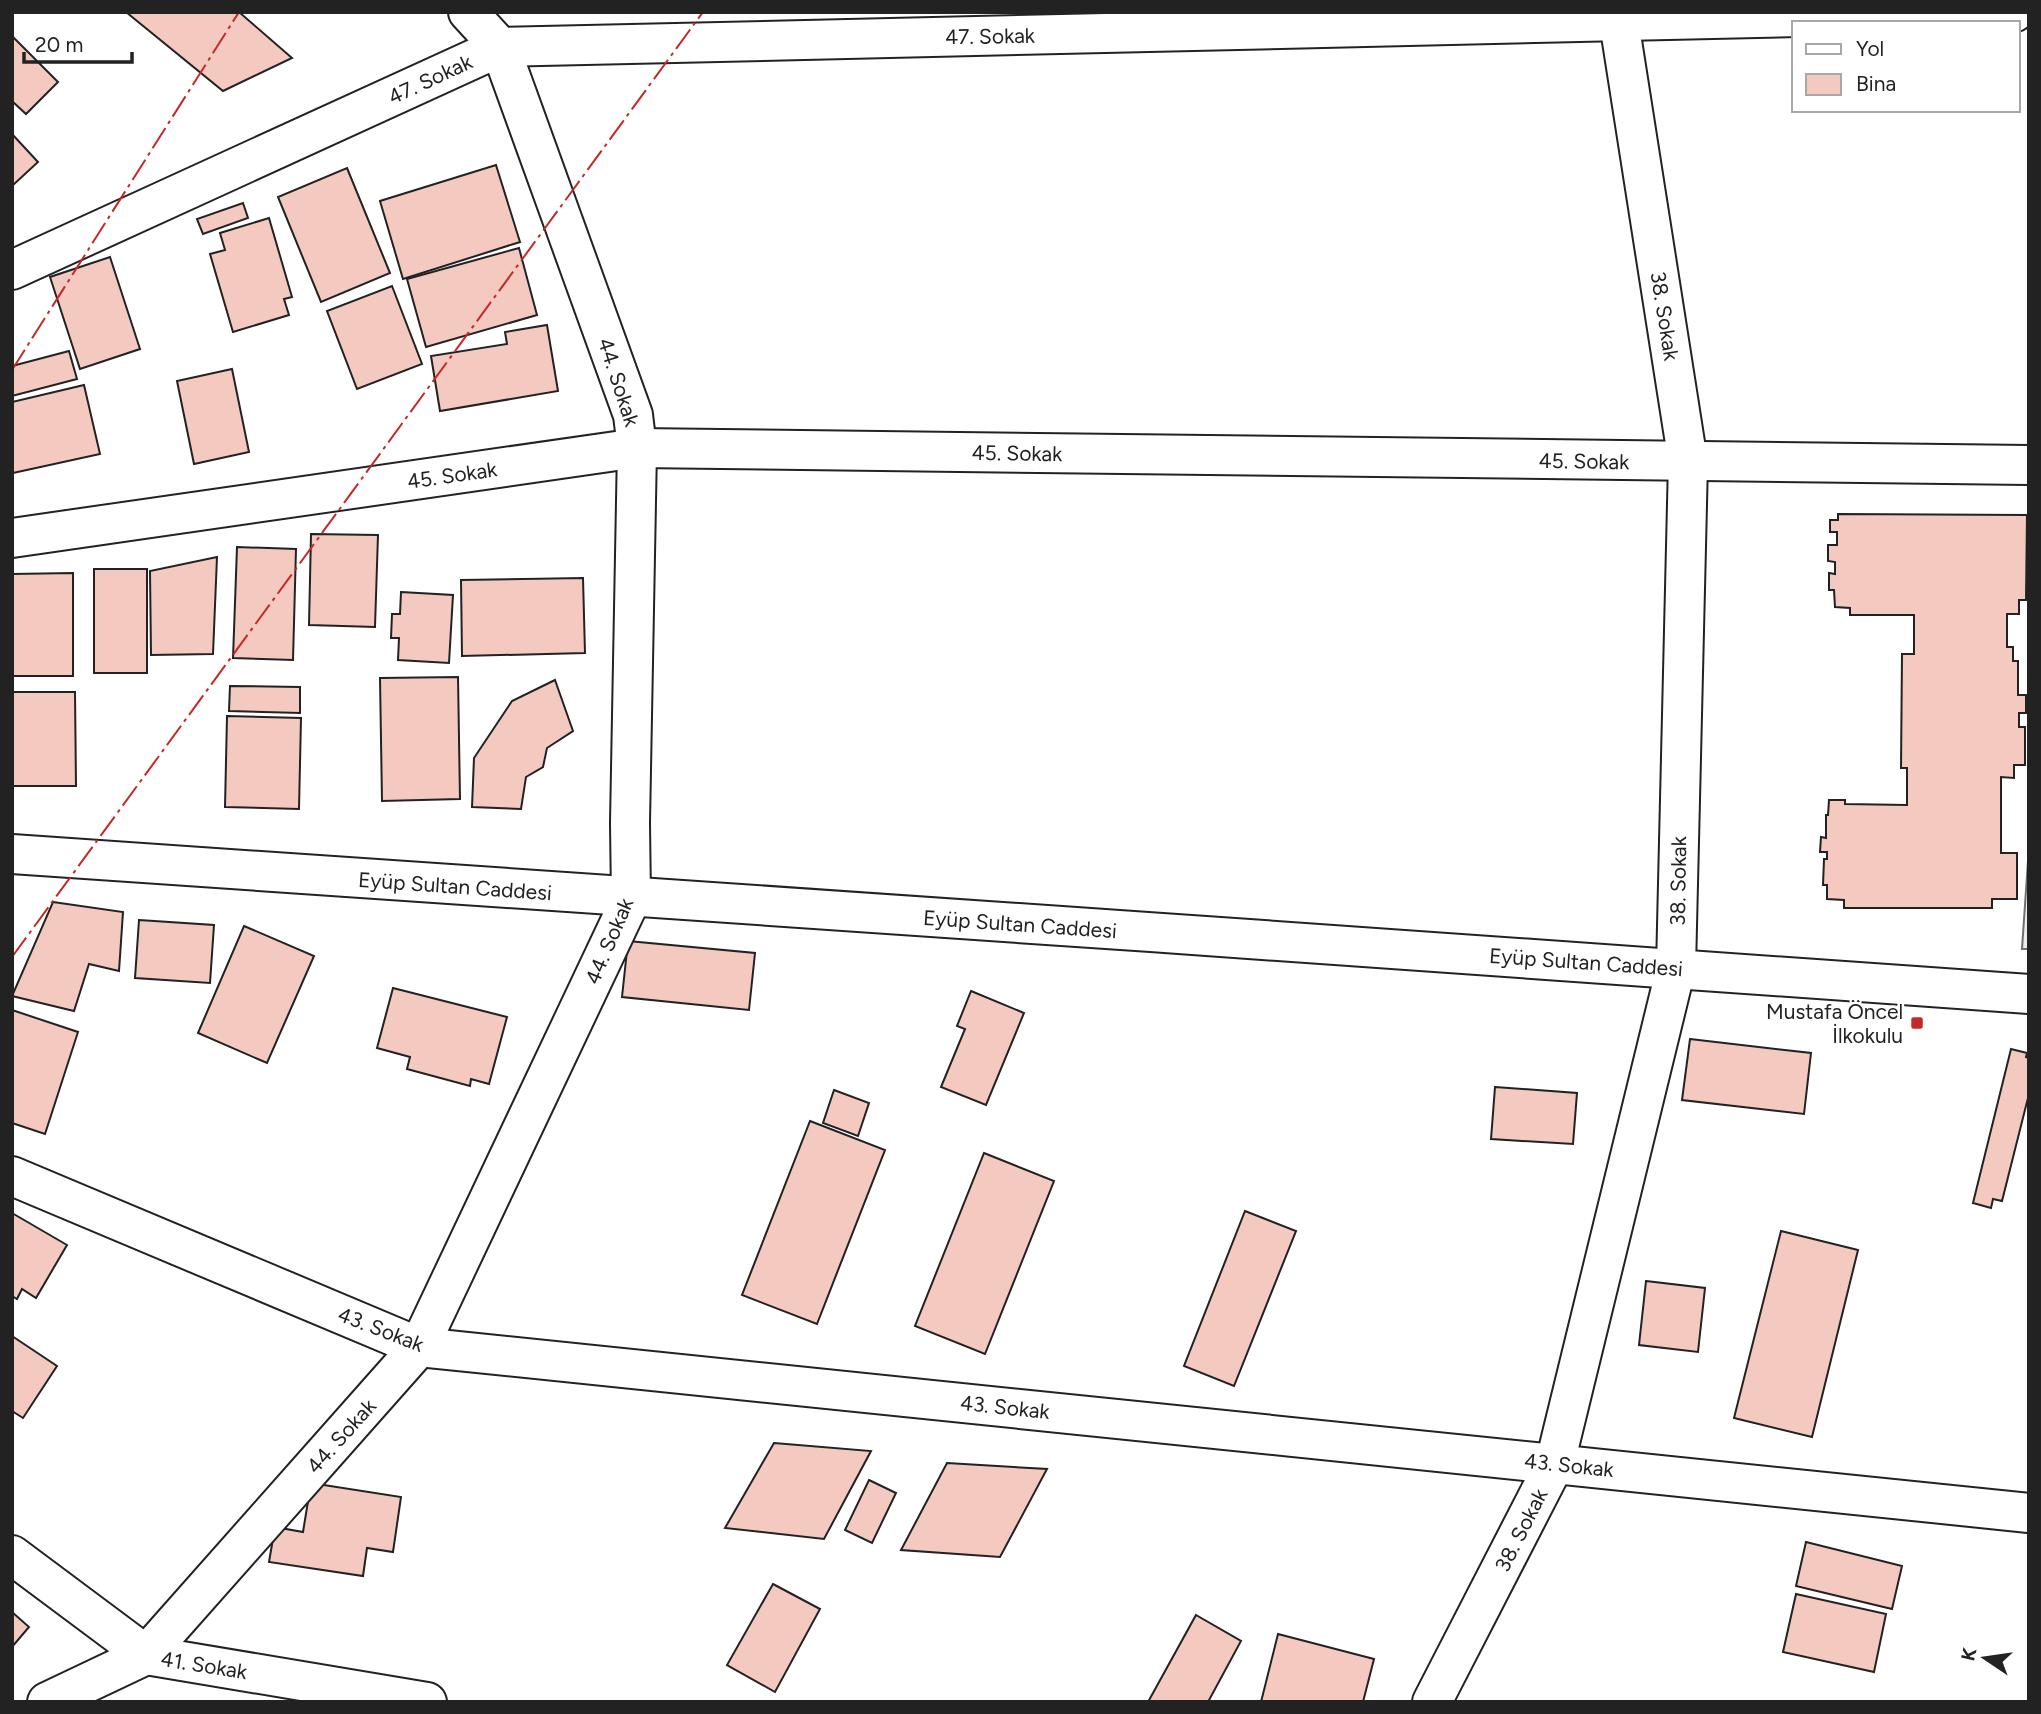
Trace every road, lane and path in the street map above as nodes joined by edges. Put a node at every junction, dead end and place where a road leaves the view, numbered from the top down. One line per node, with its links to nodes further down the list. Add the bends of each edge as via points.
1 (468, 12): 4 (street, 44. Sokak)
2 (2015, 12): 3 (street, 47. Sokak)
3 (1619, 22): 4 (street, 47. Sokak); 7 (street, 38. Sokak)
4 (500, 47): 5 (street, 47. Sokak); 6 (street, 44. Sokak, via 633,415)
5 (12, 270)
6 (638, 448): 7 (street, 45. Sokak); 9 (street, 45. Sokak); 11 (street, 44. Sokak)
7 (1688, 462): 8 (street, 45. Sokak); 12 (street, 38. Sokak)
8 (2029, 465)
9 (12, 538)
10 (12, 855): 11 (street, Eyüp Sultan Caddesi)
11 (631, 899): 12 (street, Eyüp Sultan Caddesi); 15 (street, 44. Sokak)
12 (1676, 968): 13 (street, Eyüp Sultan Caddesi); 16 (street, 38. Sokak)
13 (2029, 994)
14 (12, 1176): 15 (street, 43. Sokak)
15 (419, 1347): 16 (street, 43. Sokak); 19 (street, 44. Sokak)
16 (1555, 1463): 17 (street, 43. Sokak); 22 (street, 38. Sokak)
17 (2029, 1513)
18 (12, 1555): 19 (street, 41. Sokak)
19 (146, 1655): 20 (street, 44. Sokak); 21 (street, 41. Sokak)
20 (47, 1702)
21 (427, 1702)
22 (1432, 1702)

